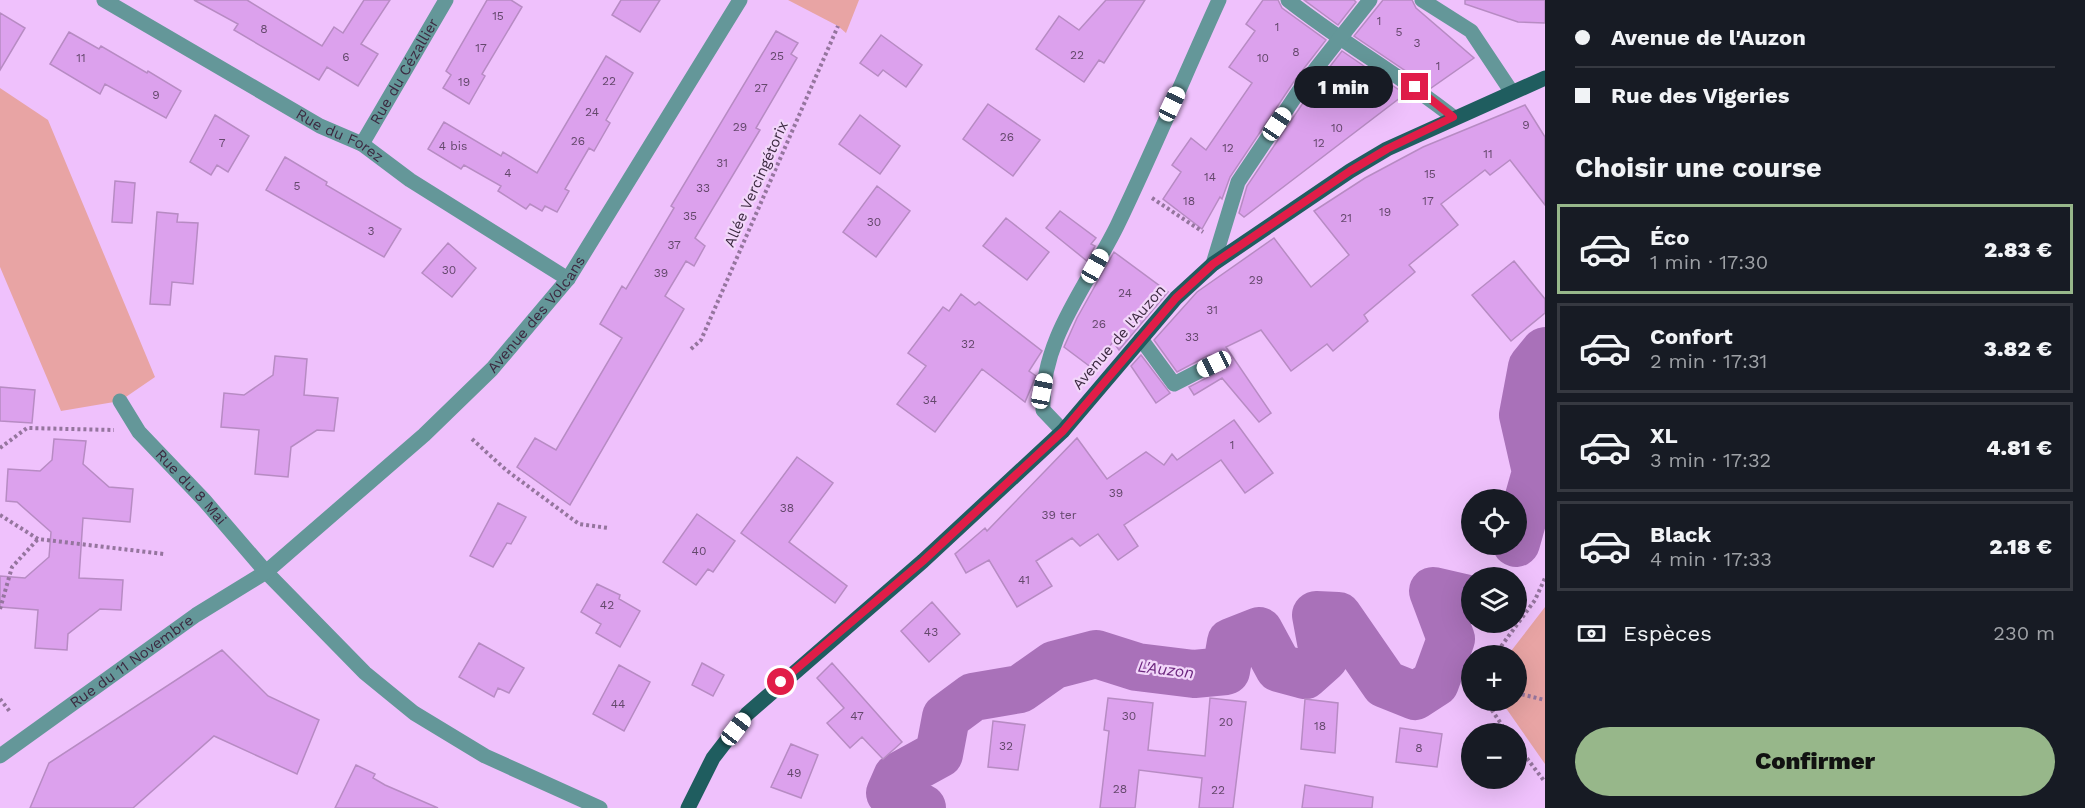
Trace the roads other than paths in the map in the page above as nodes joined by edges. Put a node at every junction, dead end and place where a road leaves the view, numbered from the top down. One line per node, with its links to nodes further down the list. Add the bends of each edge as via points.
1 (104, 0): 12 (street, Rue du Forez, via 320,126)
2 (446, 0): 12 (street, Rue du Cézallier)
3 (740, 0): 14 (street, Avenue des Volcans)
4 (1219, 0): 18 (street, via 1116,228 1052,349 1042,391 1043,410)
5 (1288, 0): 8 (street)
6 (1370, 0): 8 (street)
7 (1422, 0): 10 (street, via 1471,31)
8 (1341, 39): 11 (street); 13 (street, via 1302,85 1238,182)
9 (1545, 78): 10 (main road, Avenue de l'Auzon)
10 (1511, 91): 11 (main road, Avenue de l'Auzon)
11 (1453, 117): 13 (main road, Avenue de l'Auzon, via 1350,171)
12 (362, 144): 14 (street, Rue du Forez, via 410,180)
13 (1213, 264): 15 (main road, Avenue de l'Auzon, via 1176,298)
14 (568, 279): 19 (street, Avenue des Volcans, via 484,377 320,528)
15 (1141, 339): 16 (street, via 1174,384); 18 (main road, Avenue de l'Auzon)
16 (1214, 364)
17 (120, 401): 19 (street, Rue du 8 Mai, via 139,432)
18 (1063, 431): 22 (main road, Avenue de l'Auzon, via 923,561 747,714 713,758)
19 (266, 572): 20 (street, Rue du 11 Novembre, via 196,615); 21 (street, Rue du 8 Mai, via 365,673 414,713 485,756)
20 (0, 756)
21 (600, 808)
22 (688, 808)

